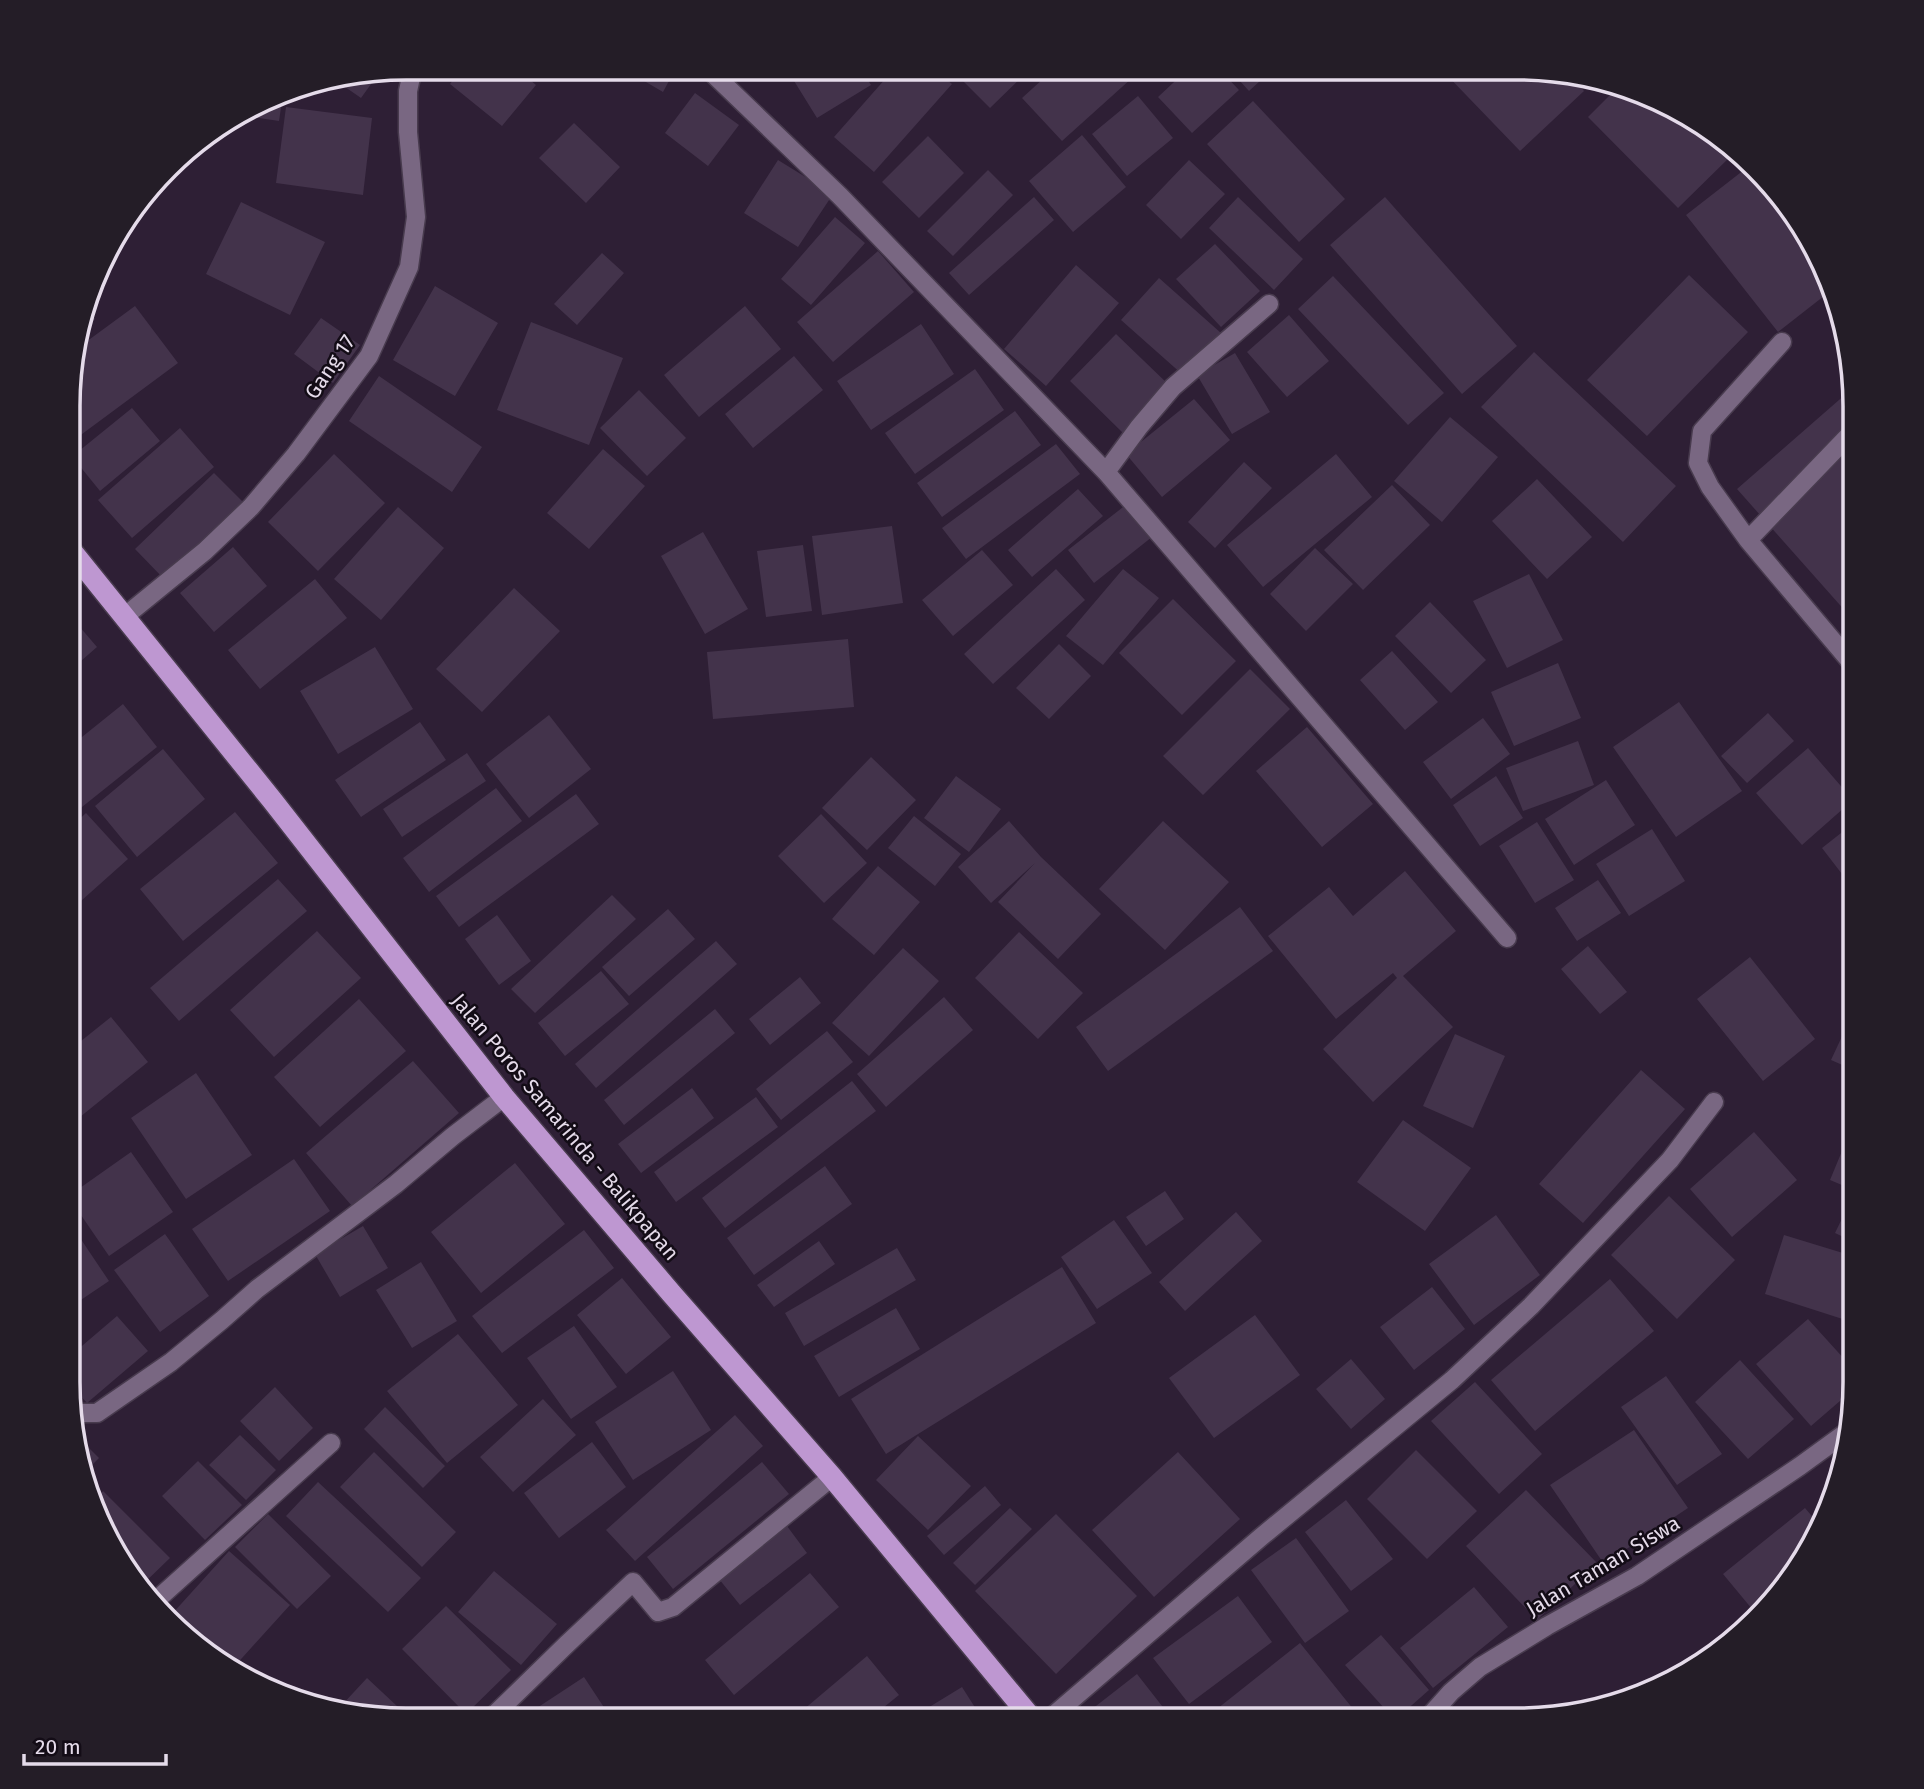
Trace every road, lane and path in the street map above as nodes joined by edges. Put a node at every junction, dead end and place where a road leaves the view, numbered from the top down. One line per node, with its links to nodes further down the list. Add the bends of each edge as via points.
1 (410, 80): 9 (street, Gang 17, via 408,132 416,216 410,267 369,356 251,507)
2 (719, 80): 6 (street, via 840,196)
3 (1269, 304): 6 (street, via 1173,387)
4 (1782, 342): 7 (street, via 1702,431 1698,451 1698,463 1710,487)
5 (1843, 441): 7 (street)
6 (1106, 472): 11 (street)
7 (1748, 540): 10 (street)
8 (80, 562): 9 (highway, Jalan Poros Samarinda - Balikpapan)
9 (124, 617): 12 (highway, Jalan Poros Samarinda - Balikpapan)
10 (1843, 653)
11 (1507, 938)
12 (504, 1097): 14 (street, via 257,1289 171,1362 97,1413); 17 (highway, Jalan Poros Samarinda - Balikpapan)
13 (1713, 1102): 21 (street, via 1670,1160 1521,1316 1452,1380)
14 (82, 1413)
15 (1839, 1438): 22 (street, Jalan Taman Siswa, via 1637,1576 1480,1667)
16 (331, 1443): 18 (street)
17 (832, 1477): 19 (street, via 673,1607 658,1612 634,1582); 20 (highway, Jalan Poros Samarinda - Balikpapan)
18 (160, 1597)
19 (500, 1709)
20 (1024, 1709)
21 (1061, 1709)
22 (1436, 1709)

